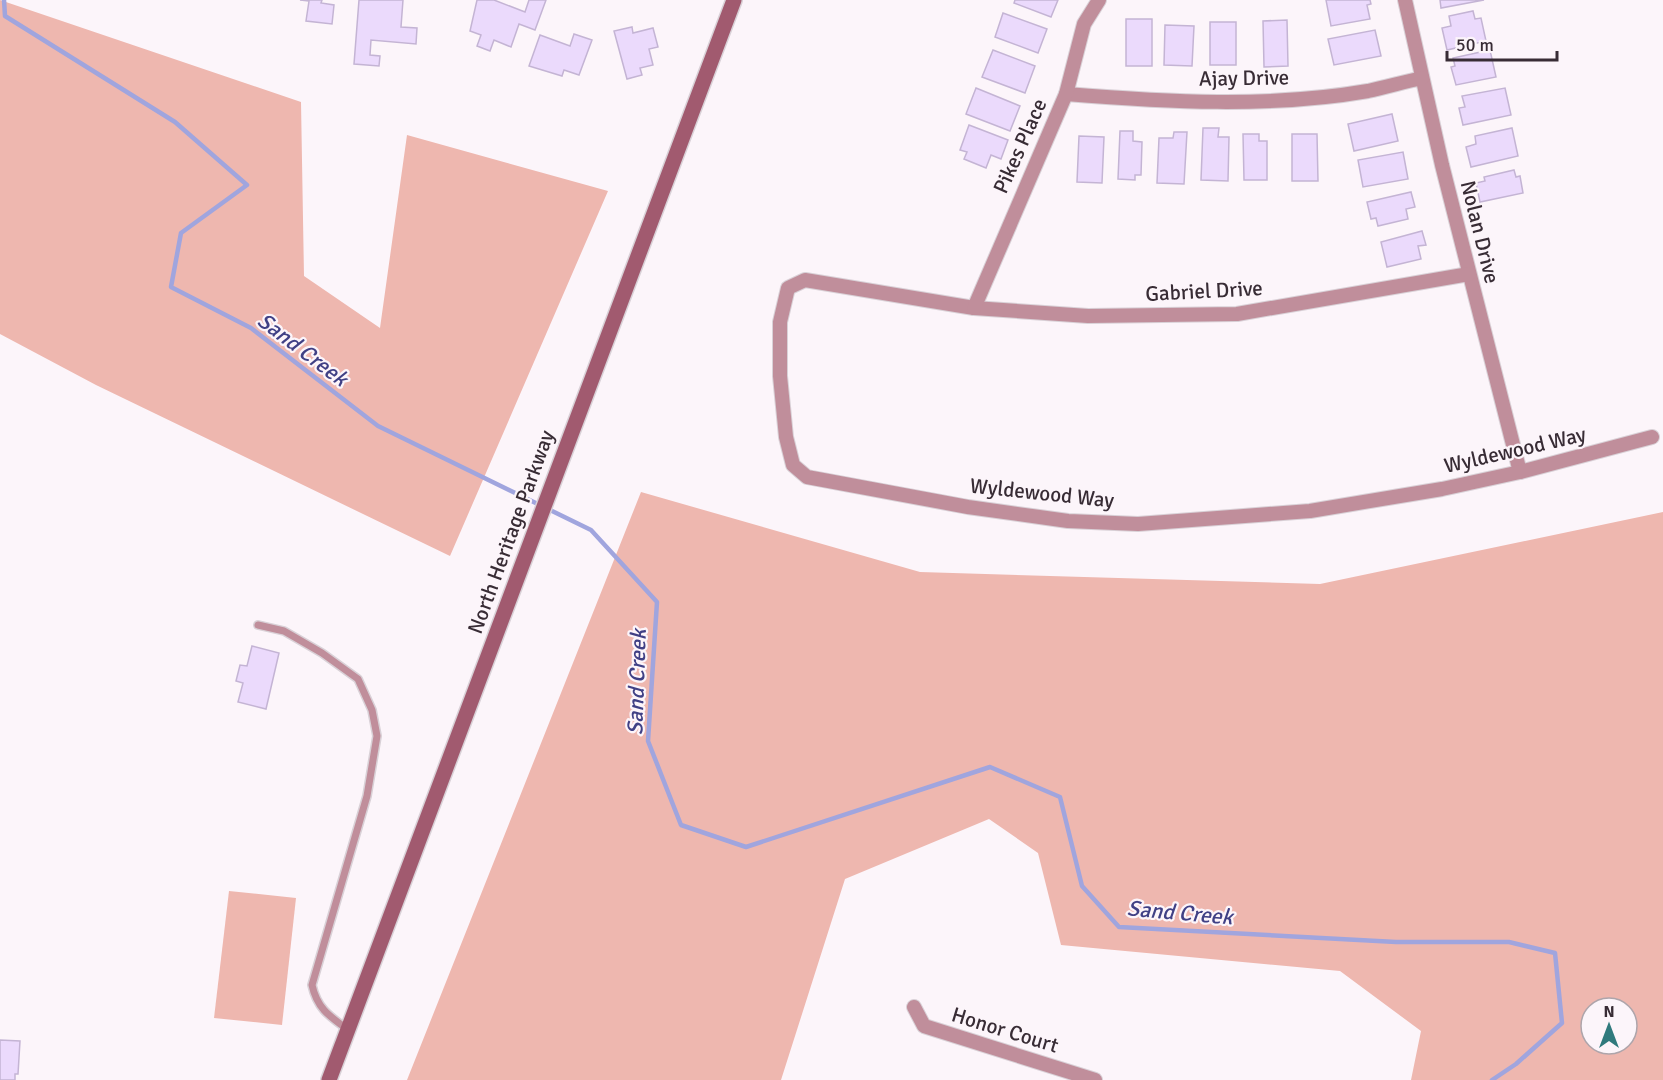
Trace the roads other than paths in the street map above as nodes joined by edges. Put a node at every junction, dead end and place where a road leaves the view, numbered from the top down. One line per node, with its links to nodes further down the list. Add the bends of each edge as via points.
1 (734, 0): 12 (main road, North Heritage Parkway)
2 (1099, 0): 5 (street, Pikes Place, via 1084,24)
3 (1405, 0): 4 (street, Nolan Drive)
4 (1422, 78): 5 (street, Ajay Drive, via 1368,91 1308,98 1241,101); 6 (street, Nolan Drive)
5 (1066, 94): 7 (street, Pikes Place)
6 (1469, 274): 7 (street, Gabriel Drive, via 1238,315 1088,316); 9 (street, Nolan Drive)
7 (974, 308): 9 (street, Wyldewood Way, via 805,280 788,288 780,322 780,376 793,465 807,477 968,507 1068,521 1138,524 1310,510 1443,489)
8 (1652, 437): 9 (street, Wyldewood Way)
9 (1520, 472)
10 (258, 625): 12 (lane, via 284,631 349,672 358,679 372,710 376,736 367,796 312,986 316,1002 325,1014)
11 (914, 1007): 14 (street, Honor Court, via 924,1026)
12 (348, 1030): 13 (main road, North Heritage Parkway)
13 (329, 1080)
14 (1095, 1080)

